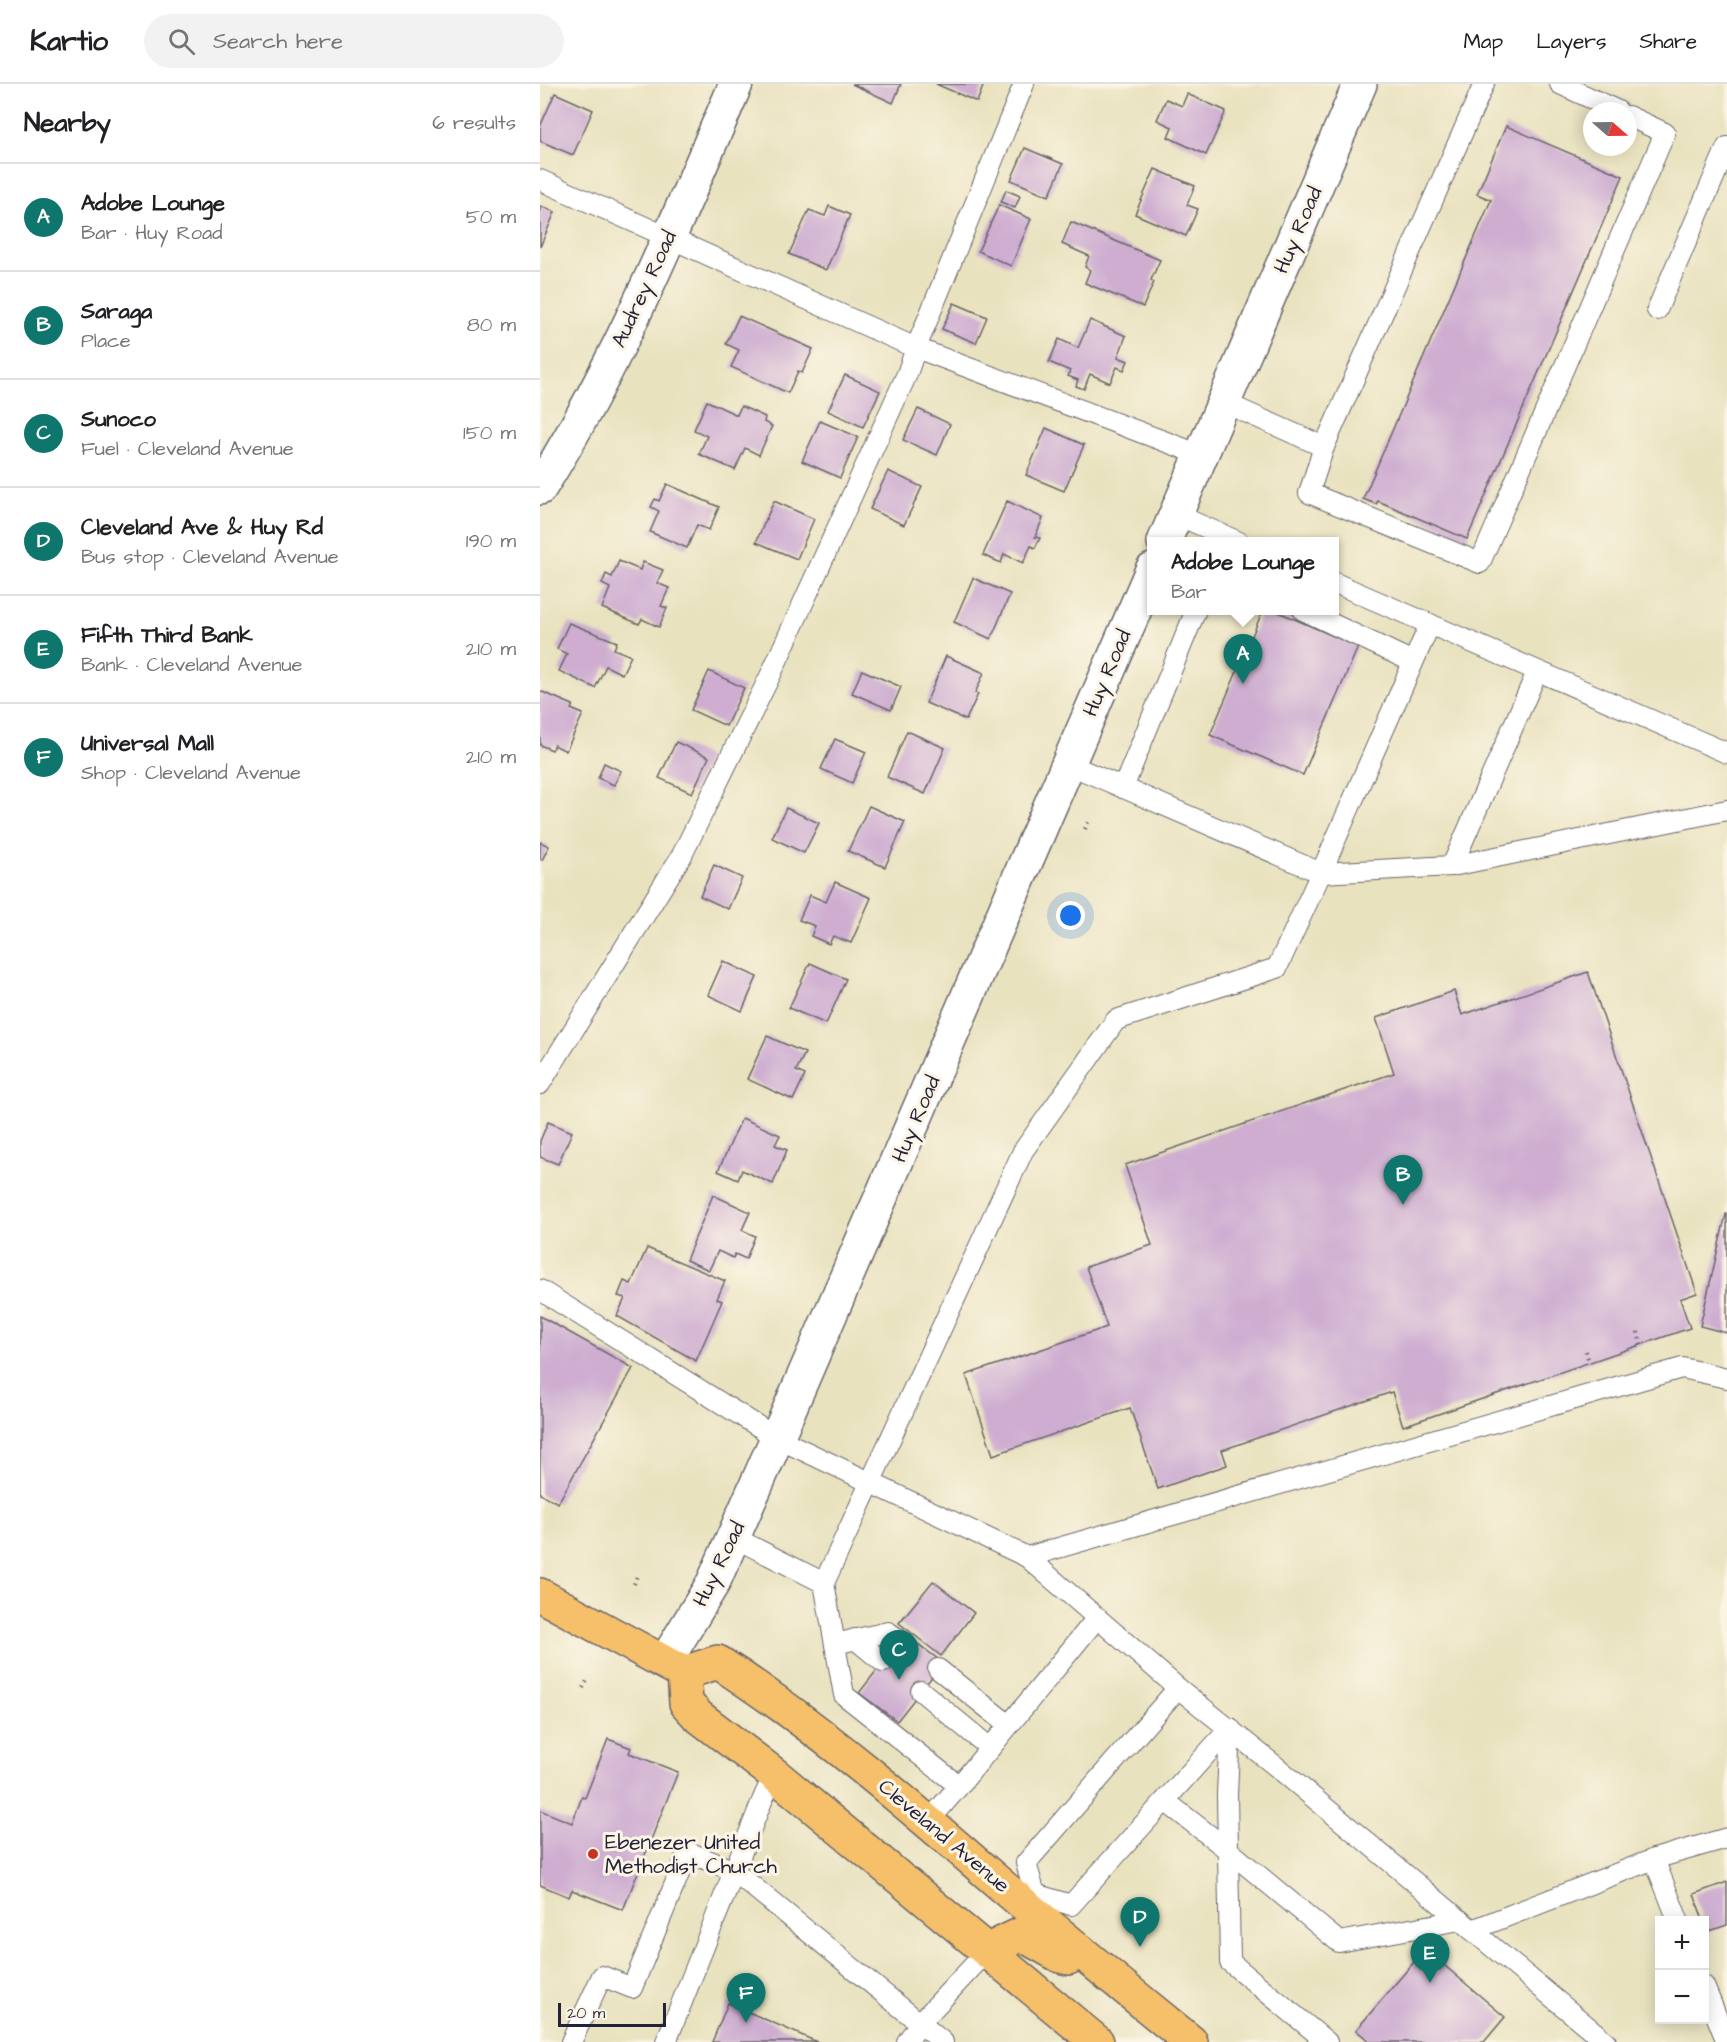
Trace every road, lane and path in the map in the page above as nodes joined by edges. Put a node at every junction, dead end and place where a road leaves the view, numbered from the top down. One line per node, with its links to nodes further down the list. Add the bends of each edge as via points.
1 (736, 84): 10 (street, Audrey Road)
2 (1024, 84): 12 (lane)
3 (1360, 84): 13 (street, Huy Road)
4 (1484, 84): 14 (lane)
5 (1560, 84): 6 (lane)
6 (1599, 102)
7 (1637, 120): 14 (lane, via 1665,133 1480,563 1309,493)
8 (1727, 147): 11 (lane)
9 (540, 180): 10 (lane)
10 (669, 236): 12 (lane); 16 (street, Audrey Road, via 571,439)
11 (1657, 310)
12 (916, 348): 15 (lane); 34 (lane, via 771,674 682,855)
13 (1223, 402): 14 (lane); 15 (street, Huy Road)
14 (1324, 447)
15 (1201, 454): 17 (street, Huy Road)
16 (540, 488)
17 (1169, 528): 18 (lane)
18 (1216, 537)
19 (1147, 582): 27 (street, Huy Road)
20 (1339, 585): 23 (lane)
21 (1195, 615): 28 (lane)
22 (1314, 615): 24 (lane)
23 (1430, 624): 24 (lane); 25 (lane)
24 (1413, 662): 33 (lane)
25 (1537, 672): 26 (lane); 32 (lane)
26 (1727, 753)
27 (1068, 764): 28 (lane); 41 (street, Huy Road)
28 (1123, 788): 33 (lane)
29 (1727, 810): 32 (lane)
30 (1089, 819): 31 (path)
31 (1085, 829)
32 (1452, 866): 33 (lane)
33 (1321, 873): 42 (lane, via 1277,968 1116,1020 1023,1150)
34 (540, 1084)
35 (540, 1290): 41 (lane)
36 (1638, 1332): 37 (path)
37 (1642, 1349)
38 (1586, 1351): 39 (path)
39 (1589, 1362)
40 (1727, 1378): 44 (lane, via 1682,1368)
41 (777, 1438): 42 (lane); 43 (street, Huy Road)
42 (869, 1482): 44 (lane); 46 (lane)
43 (733, 1538): 46 (lane); 54 (street, Huy Road)
44 (1028, 1557): 49 (lane)
45 (637, 1576): 47 (path)
46 (824, 1583): 52 (lane)
47 (634, 1584)
48 (540, 1595): 54 (main road)
49 (1097, 1618): 58 (lane); 60 (lane)
50 (855, 1640): 51 (lane, via 888,1632); 52 (lane); 53 (lane)
51 (900, 1640)
52 (835, 1644): 64 (lane, via 844,1695)
53 (884, 1662)
54 (674, 1667): 63 (main road, via 686,1703 698,1716); 66 (main road, Cleveland Avenue, via 718,1662 804,1721)
55 (938, 1669): 60 (lane)
56 (587, 1681): 57 (path)
57 (583, 1688)
58 (1178, 1688): 61 (lane); 71 (lane, via 1026,1863)
59 (921, 1691): 62 (lane)
60 (1009, 1725): 62 (lane)
61 (1230, 1728): 65 (lane); 68 (lane); 73 (lane)
62 (990, 1748): 64 (lane)
63 (774, 1774): 70 (lane); 74 (main road)
64 (959, 1786): 66 (lane)
65 (1165, 1801): 68 (lane); 71 (lane, via 1071,1905)
66 (928, 1822): 71 (main road, Cleveland Avenue)
67 (1727, 1838): 69 (lane)
68 (1228, 1850): 73 (lane, via 1339,1942); 85 (lane, via 1230,1962)
69 (1654, 1859): 72 (lane); 73 (lane)
70 (734, 1871): 77 (lane); 79 (lane, via 687,1852 632,1988 602,1976); 80 (lane)
71 (1031, 1900): 75 (main road, Cleveland Avenue)
72 (1676, 1916)
73 (1466, 1925): 78 (lane)
74 (988, 1950): 75 (main road, via 1021,1934 1060,1956); 77 (lane); 83 (main road)
75 (1093, 1962): 84 (main road, Cleveland Avenue)
76 (1709, 1998): 86 (lane)
77 (920, 2023): 81 (lane); 82 (lane)
78 (1602, 2041)
79 (571, 2042)
80 (666, 2042)
81 (907, 2042)
82 (943, 2042)
83 (1097, 2042)
84 (1191, 2042)
85 (1327, 2042)
86 (1727, 2042)

